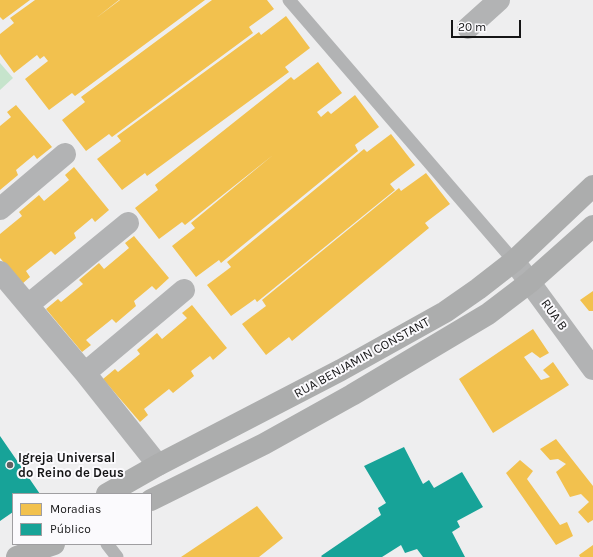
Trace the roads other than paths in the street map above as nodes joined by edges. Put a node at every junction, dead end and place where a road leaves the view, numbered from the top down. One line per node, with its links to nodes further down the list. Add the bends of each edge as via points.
1 (289, 0): 9 (lane)
2 (499, 0): 3 (street)
3 (468, 28)
4 (65, 154): 6 (street)
5 (593, 186): 9 (main road, RUA BENJAMIN CONSTANT)
6 (0, 209)
7 (128, 223): 13 (street)
8 (593, 226): 11 (main road, RUA BENJAMIN CONSTANT)
9 (514, 261): 11 (street, RUA B); 16 (main road, RUA BENJAMIN CONSTANT, via 445,312 328,377)
10 (0, 272): 13 (street)
11 (530, 282): 14 (street, RUA B); 18 (main road, RUA BENJAMIN CONSTANT, via 488,314 352,395 264,444)
12 (184, 290): 15 (street)
13 (28, 305): 15 (street)
14 (593, 369)
15 (85, 373): 16 (street)
16 (158, 465): 17 (main road, RUA BENJAMIN CONSTANT)
17 (109, 493)
18 (152, 500)
19 (27, 545): 22 (main road)
20 (51, 545): 23 (main road)
21 (108, 545): 24 (lane)
22 (9, 557)
23 (17, 557)
24 (117, 557)

